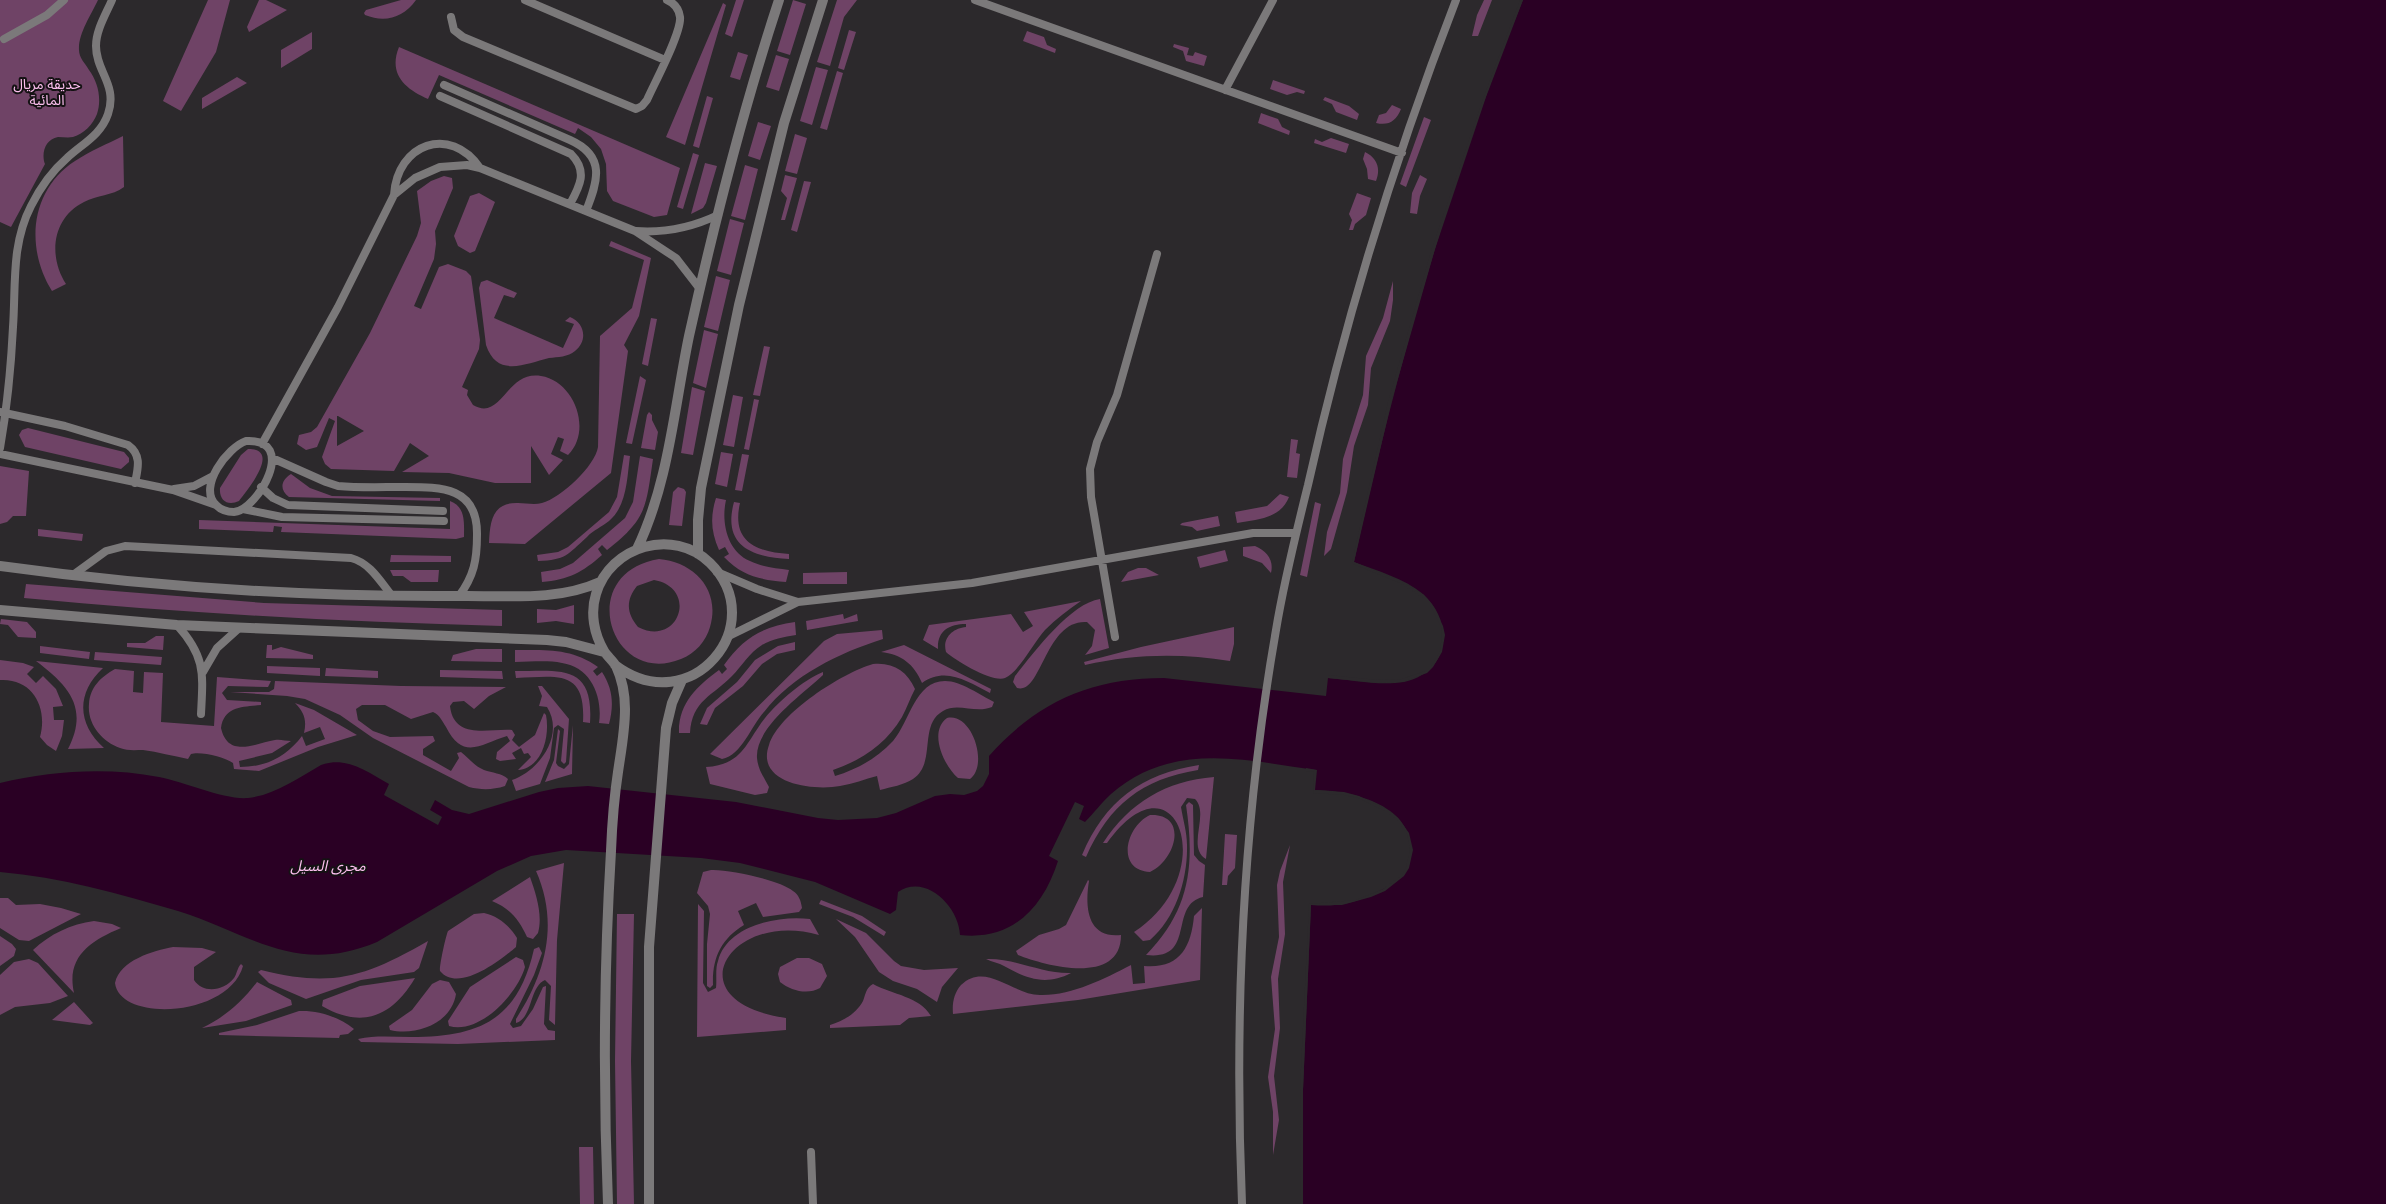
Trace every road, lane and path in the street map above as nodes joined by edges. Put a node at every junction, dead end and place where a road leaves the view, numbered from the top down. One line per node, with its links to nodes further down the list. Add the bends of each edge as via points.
1 (64, 0): 11 (lane, via 47,15)
2 (112, 0): 25 (lane, via 96,43 98,61 111,91 108,114 96,134 47,180 31,206 18,241 14,262 14,325)
3 (525, 0): 12 (lane)
4 (666, 0): 12 (lane, via 677,9 680,24)
5 (779, 0): 21 (street)
6 (823, 0): 40 (street, via 784,123 739,304 701,488)
7 (975, 0): 14 (lane)
8 (1273, 0): 14 (lane)
9 (1456, 0): 16 (lane)
10 (451, 17): 12 (lane, via 454,30 463,37 633,108 645,104)
11 (4, 39)
12 (665, 60)
13 (444, 85): 20 (lane, via 584,148 594,162 597,178)
14 (1226, 90): 16 (lane)
15 (440, 96): 19 (lane, via 572,154 582,175)
16 (1402, 153): 38 (lane, via 1335,370)
17 (480, 168): 18 (lane, via 467,165 440,167 415,178); 18 (lane, via 474,159 457,148 426,146 408,157 402,165); 19 (lane)
18 (394, 195): 26 (lane, via 334,315)
19 (570, 204): 20 (lane)
20 (586, 211): 22 (lane)
21 (718, 215): 22 (lane, via 686,228); 24 (street)
22 (635, 231): 24 (lane, via 676,258)
23 (1157, 254): 41 (lane, via 1114,406 1097,442 1090,469 1091,497)
24 (700, 289): 39 (street, via 663,477)
25 (3, 413): 27 (lane); 31 (lane, via 128,445 138,460)
26 (262, 444): 29 (lane); 30 (lane, via 246,441 236,446)
27 (0, 448)
28 (0, 454): 31 (lane)
29 (272, 458): 32 (lane, via 270,474); 47 (lane, via 338,486 440,488 457,494 470,507 477,524 476,562 470,580)
30 (213, 476): 33 (lane, via 194,486); 34 (lane, via 210,493)
31 (134, 483): 33 (lane)
32 (261, 488): 35 (lane); 36 (lane, via 288,505)
33 (172, 490): 34 (lane)
34 (216, 505): 35 (lane, via 229,512)
35 (243, 509): 37 (lane, via 282,517)
36 (443, 511)
37 (444, 521)
38 (1296, 533): 41 (lane, via 1232,536); 63 (lane, via 1268,676 1250,837 1242,981)
39 (637, 548): 40 (street, via 668,544); 45 (street, via 615,562)
40 (698, 554): 43 (street)
41 (1103, 561): 48 (lane, via 972,583); 53 (lane)
42 (0, 566): 44 (street)
43 (717, 572): 48 (lane); 52 (street, via 726,586 730,603)
44 (73, 575): 46 (street, via 232,589); 46 (lane, via 106,551 125,546 351,558 361,560)
45 (600, 582): 47 (street, via 585,589 558,594); 54 (street, via 593,610 594,625)
46 (392, 596): 47 (street)
47 (458, 596)
48 (798, 602): 52 (lane)
49 (0, 610): 50 (street)
50 (177, 625): 51 (street); 56 (lane, via 194,646)
51 (238, 629): 54 (street, via 547,640); 56 (lane, via 218,648)
52 (727, 637): 57 (street, via 705,668)
53 (1115, 638)
54 (604, 652): 55 (street)
55 (615, 665): 57 (street, via 640,679); 60 (street, via 623,690 625,716 611,836 605,1078)
56 (203, 672): 58 (lane)
57 (682, 680): 61 (street, via 668,715 653,890 648,983)
58 (201, 714)
59 (811, 1152): 62 (lane)
60 (608, 1204)
61 (649, 1204)
62 (813, 1204)
63 (1242, 1204)

